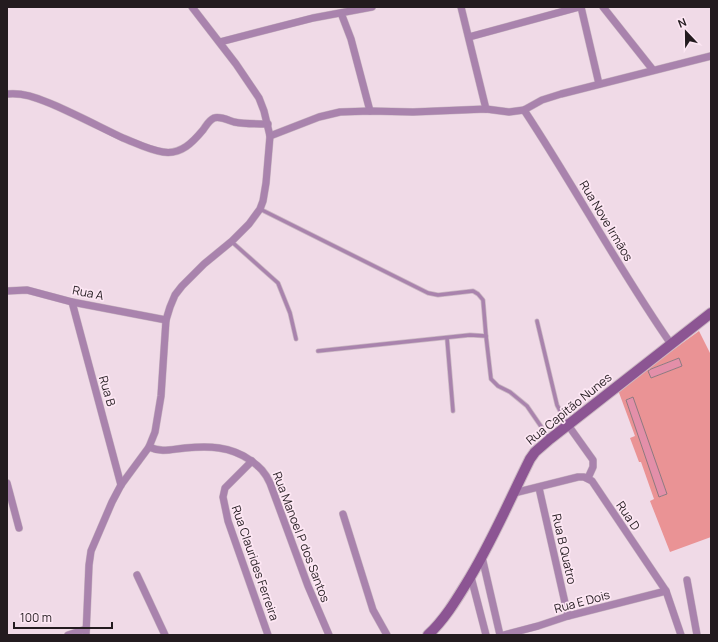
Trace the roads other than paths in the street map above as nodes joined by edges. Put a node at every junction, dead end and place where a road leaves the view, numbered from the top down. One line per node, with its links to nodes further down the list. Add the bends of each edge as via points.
1 (192, 7): 8 (street)
2 (372, 7): 6 (street)
3 (461, 7): 7 (street)
4 (580, 7): 7 (street); 11 (street)
5 (603, 7): 10 (street)
6 (341, 13): 8 (street, via 294,22); 15 (street, via 351,39)
7 (468, 37): 13 (street)
8 (220, 42): 16 (street, via 259,98)
9 (711, 56): 10 (street)
10 (652, 70): 11 (street)
11 (599, 84): 14 (street, via 542,100)
12 (7, 94): 16 (street, via 41,99 138,144 164,152 177,151 193,142 210,120 215,118)
13 (486, 108): 14 (street, via 509,112); 15 (street, via 413,112)
14 (524, 110): 28 (street, Rua Nove Irmãos)
15 (370, 111): 17 (street, via 340,112 319,117)
16 (268, 124): 17 (street)
17 (270, 136): 18 (street, via 266,183)
18 (260, 209): 19 (street); 25 (lane, via 428,293 438,295 473,291 483,300)
19 (232, 241): 23 (street, via 182,286 175,295); 27 (lane, via 278,283 290,313)
20 (7, 291): 21 (street, Rua A, via 27,290)
21 (72, 302): 23 (street, Rua A); 37 (street, Rua B)
22 (711, 313): 28 (street, Rua Capitão Nunes)
23 (166, 320): 33 (street, via 161,396 155,432)
24 (537, 322): 31 (lane, via 557,405)
25 (486, 336): 26 (lane); 32 (lane, via 491,379 527,406)
26 (447, 338): 29 (lane); 30 (lane)
27 (296, 339)
28 (671, 344): 31 (street, Rua Capitão Nunes)
29 (318, 351)
30 (453, 411)
31 (568, 425): 32 (street, Rua Capitão Nunes); 35 (street, via 593,460)
32 (550, 439): 39 (street, Rua Capitão Nunes, via 530,459)
33 (149, 448): 34 (street, Rua Manoel P dos Santos, via 165,451 193,447 226,448); 37 (street)
34 (252, 461): 51 (street, Rua Claurides Ferreira, via 225,488 223,497 228,521); 52 (street, Rua Manoel P dos Santos, via 266,475)
35 (588, 478): 38 (street, via 578,477); 46 (street, Rua D)
36 (7, 484): 41 (street)
37 (121, 485): 48 (street, via 91,551)
38 (539, 488): 39 (street); 47 (street, Rua B Quatro)
39 (514, 493): 42 (street, Rua Capitão Nunes)
40 (343, 514): 53 (street, via 373,610)
41 (19, 528)
42 (482, 557): 44 (street, Rua Capitão Nunes); 56 (street)
43 (137, 575): 50 (street)
44 (471, 577): 54 (street, Rua Capitão Nunes, via 447,614); 55 (street)
45 (687, 580): 59 (street)
46 (666, 591): 47 (street, Rua E Dois); 58 (street, Rua D)
47 (568, 616): 57 (street, Rua E Dois)
48 (86, 632): 49 (street)
49 (68, 635)
50 (165, 635)
51 (268, 635)
52 (329, 635)
53 (387, 635)
54 (428, 635)
55 (486, 635)
56 (500, 635)
57 (504, 635)
58 (681, 635)
59 (697, 635)

